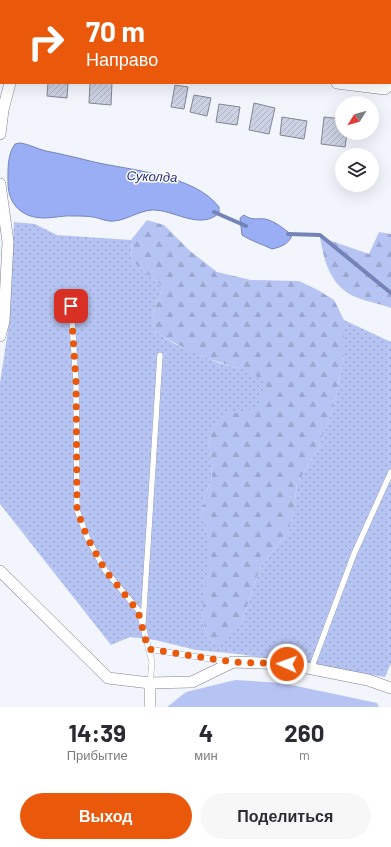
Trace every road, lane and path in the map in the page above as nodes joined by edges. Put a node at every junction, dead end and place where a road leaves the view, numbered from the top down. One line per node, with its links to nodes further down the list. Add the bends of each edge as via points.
1 (10, 84): 4 (street)
2 (346, 84): 3 (street)
3 (389, 89)
4 (0, 134)
5 (0, 184): 7 (street, via 8,242 4,321)
6 (71, 306): 11 (lane, via 76,382 77,510 87,537 105,570 138,611)
7 (0, 336)
8 (160, 355): 11 (lane)
9 (391, 472): 14 (lane, via 354,554)
10 (0, 570): 15 (street, via 108,678)
11 (142, 629): 12 (lane)
12 (148, 649): 13 (lane); 15 (lane, via 152,662)
13 (233, 662): 14 (street, via 287,664); 15 (street, via 192,682)
14 (311, 669): 16 (street, via 368,680)
15 (150, 683): 17 (street)
16 (391, 688)
17 (150, 707)

